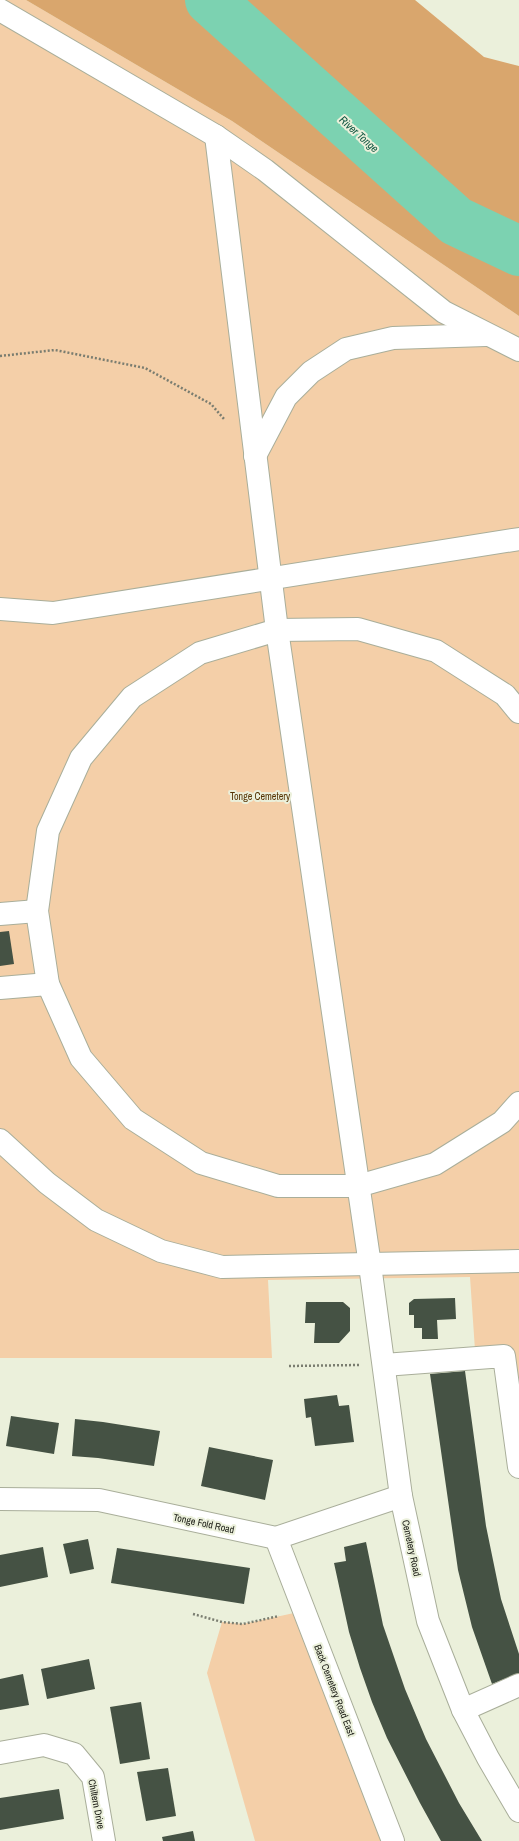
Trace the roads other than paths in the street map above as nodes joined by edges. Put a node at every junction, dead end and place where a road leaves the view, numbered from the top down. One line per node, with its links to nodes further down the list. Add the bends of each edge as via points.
1 (0, 10): 2 (street)
2 (216, 136): 3 (street, via 265,170 444,312); 5 (street, Cemetery Road)
3 (487, 335): 4 (street); 5 (street, via 393,338 346,349 311,372 286,397)
4 (519, 350)
5 (256, 456): 7 (street, Cemetery Road)
6 (519, 539): 7 (street)
7 (270, 580): 8 (street, via 53,613); 9 (street, Cemetery Road)
8 (0, 609)
9 (276, 630): 10 (street, via 358,629 436,652 505,696); 11 (street, via 200,653 132,697 81,758 48,831); 17 (street, Cemetery Road)
10 (519, 712)
11 (37, 911): 12 (street); 13 (street)
12 (0, 914)
13 (48, 984): 14 (street); 17 (street, via 81,1058 133,1119 201,1163 278,1186)
14 (0, 988)
15 (519, 1103): 17 (street, via 502,1122 435,1164)
16 (0, 1140): 19 (street, via 47,1183 96,1220 161,1251 222,1267)
17 (358, 1186): 19 (street, Cemetery Road)
18 (519, 1261): 19 (street)
19 (370, 1265): 20 (street, Cemetery Road)
20 (384, 1365): 21 (street, via 504,1356); 22 (street, Cemetery Road)
21 (519, 1467)
22 (401, 1496): 24 (street); 26 (street, Cemetery Road, via 428,1621)
23 (0, 1499): 24 (street, Tonge Fold Road, via 99,1500)
24 (276, 1538): 30 (street, Back Cemetery Road East)
25 (519, 1685): 26 (street)
26 (463, 1710): 28 (street, Cemetery Road)
27 (0, 1753): 29 (street, Chiltern Drive, via 44,1745 74,1754 93,1777)
28 (519, 1811)
29 (104, 1841)
30 (393, 1841)

